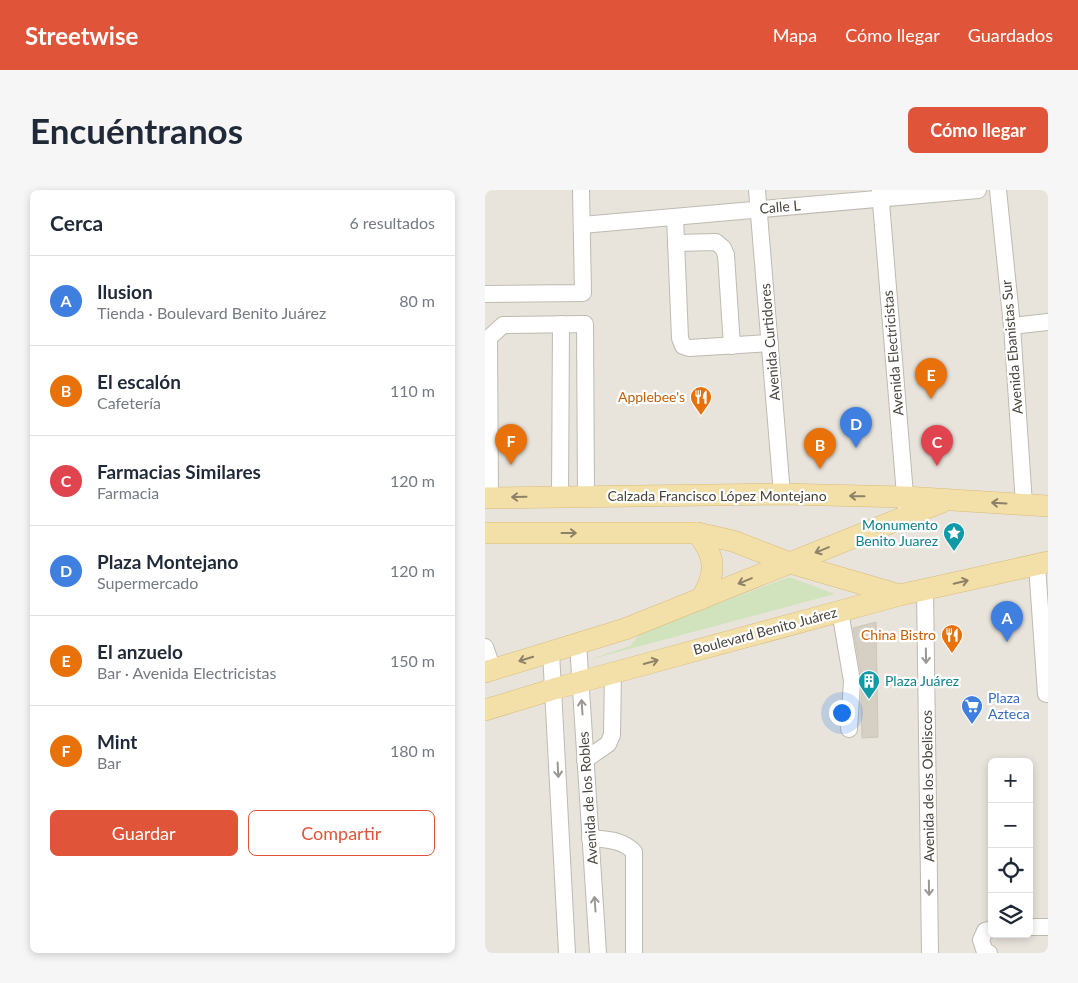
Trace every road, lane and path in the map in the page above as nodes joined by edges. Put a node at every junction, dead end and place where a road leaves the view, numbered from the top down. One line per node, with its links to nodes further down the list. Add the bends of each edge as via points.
1 (581, 190): 8 (street)
2 (757, 190): 6 (street, Avenida Curtidores)
3 (978, 190): 5 (street, Calle L)
4 (998, 190): 13 (street, Avenida Ebanistas Sur)
5 (880, 194): 6 (street, Calle L); 21 (street, Avenida Electricistas)
6 (759, 209): 7 (street, Calle L); 14 (street, Avenida Curtidores)
7 (675, 217): 8 (street, Calle L); 9 (street)
8 (582, 225): 10 (street, via 583,293)
9 (676, 243): 15 (street, via 716,242 723,248); 15 (street, via 683,346)
10 (485, 294)
11 (1048, 322): 13 (street)
12 (561, 324): 17 (street, via 585,324); 18 (street); 19 (street, via 503,325 489,338)
13 (1012, 326): 20 (street, Avenida Ebanistas Sur)
14 (770, 344): 15 (street); 16 (street, Avenida Curtidores)
15 (732, 346)
16 (782, 494): 17 (main road, Calzada Francisco López Montejano); 21 (main road, Calzada Francisco López Montejano, one-way to 16)
17 (586, 496): 18 (main road, Calzada Francisco López Montejano)
18 (560, 497): 19 (main road, Calzada Francisco López Montejano, one-way to 19)
19 (487, 498)
20 (1024, 504): 21 (main road, one-way to 21, via 949,500); 22 (main road)
21 (906, 506): 25 (main road, one-way to 25)
22 (1048, 506)
23 (485, 533): 24 (main road, one-way to 24)
24 (697, 533): 25 (main road, via 733,541); 29 (main road, via 708,546 713,566 710,584)
25 (790, 563): 28 (main road); 29 (main road, one-way to 29)
26 (1042, 564): 27 (main road, Boulevard Benito Juárez, one-way to 26); 38 (street)
27 (925, 590): 28 (main road, Boulevard Benito Juárez); 49 (street, Avenida de los Obeliscos, one-way to 49)
28 (900, 595): 30 (main road, Boulevard Benito Juárez)
29 (701, 598): 31 (main road, via 625,629)
30 (840, 611): 35 (main road, Boulevard Benito Juárez, one-way to 30); 40 (street, via 852,681)
31 (578, 643): 33 (main road); 36 (street, Avenida de los Robles)
32 (485, 647): 34 (street)
33 (551, 652): 34 (main road, one-way to 34); 37 (street, Avenida de los Robles)
34 (489, 671)
35 (613, 673): 36 (main road, Boulevard Benito Juárez); 41 (street, via 612,735 608,744)
36 (580, 682): 37 (main road, Boulevard Benito Juárez); 41 (street, Avenida de los Robles, one-way to 36)
37 (554, 689): 39 (main road, Boulevard Benito Juárez); 46 (street, Avenida de los Robles, one-way to 46)
38 (1048, 694)
39 (485, 710)
40 (849, 729)
41 (585, 760): 42 (street, Avenida de los Robles)
42 (590, 838): 47 (street, Avenida de los Robles, one-way to 42); 48 (street, via 617,840 634,852)
43 (1033, 927): 44 (street)
44 (1048, 927)
45 (988, 930): 50 (street, via 981,940 985,952)
46 (567, 953)
47 (598, 953)
48 (634, 953)
49 (930, 953)
50 (989, 953)

